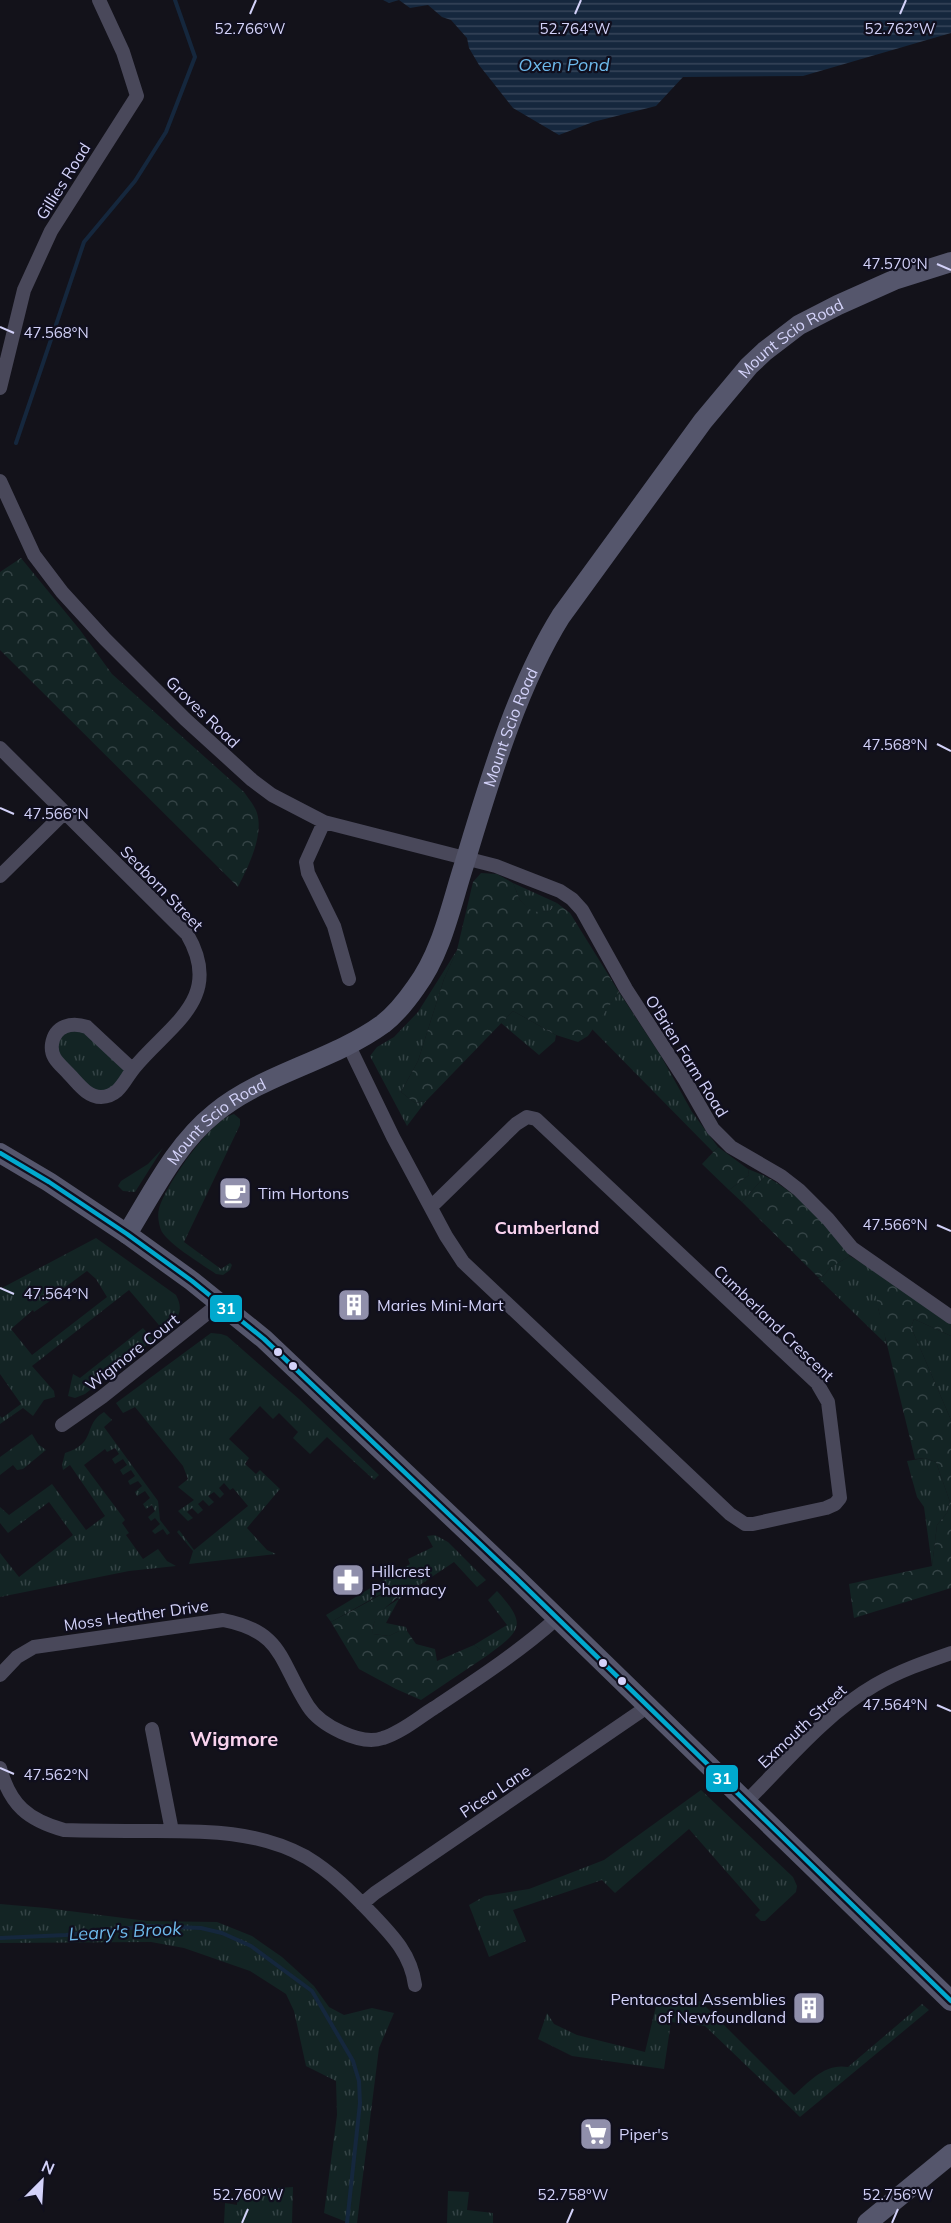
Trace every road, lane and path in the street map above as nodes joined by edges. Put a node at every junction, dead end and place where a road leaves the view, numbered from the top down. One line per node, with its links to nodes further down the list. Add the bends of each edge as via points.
1 (99, 0): 3 (street, Gillies Road, via 123,52 137,96 51,231 24,290)
2 (951, 262): 8 (street, Mount Scio Road, via 894,280 798,325 749,366 703,421 545,641 519,700)
3 (0, 388)
4 (0, 481): 7 (street, Groves Road, via 34,555 98,631 234,766 272,795)
5 (0, 748): 6 (street, Seaborn Street)
6 (65, 812): 9 (street); 12 (street, Seaborn Street, via 187,934 199,962 200,977 189,1009)
7 (324, 822): 8 (street, Groves Road); 10 (street, via 306,862 334,926)
8 (466, 859): 11 (street, Mount Scio Road, via 442,935 418,985 384,1023); 17 (street, O'Brien Farm Road, via 496,866 572,899 582,909 713,1130 731,1147 799,1190 852,1248)
9 (0, 876)
10 (349, 979)
11 (348, 1044): 14 (street, Cumberland Crescent); 15 (street, Mount Scio Road, via 240,1096 215,1113 176,1155)
12 (132, 1069): 12 (street, Seaborn Street, via 120,1089 110,1096 89,1094 53,1057 53,1038 67,1025 87,1027)
13 (0, 1153): 15 (street)
14 (432, 1206): 14 (street, Cumberland Crescent, via 516,1124 527,1117 536,1119 817,1383 828,1402 840,1498 826,1508 753,1524 737,1520 479,1279 453,1248)
15 (127, 1234): 16 (street)
16 (220, 1303): 18 (street, Wigmore Court); 19 (street, via 317,1388)
17 (951, 1317)
18 (62, 1425)
19 (556, 1619): 21 (street, Moss Heather Drive, via 465,1688 382,1739 340,1732 322,1721 309,1707 279,1650 268,1638 255,1629 223,1620 34,1647 17,1657); 22 (street)
20 (951, 1653): 25 (street, Exmouth Street, via 892,1676 860,1694 806,1741)
21 (0, 1675)
22 (647, 1707): 25 (street); 27 (street, Picea Lane)
23 (152, 1730): 26 (street)
24 (0, 1768): 26 (street, via 15,1803 46,1825 64,1830)
25 (746, 1802): 29 (street)
26 (172, 1831): 27 (street, via 220,1832 281,1846 327,1871)
27 (362, 1904): 28 (street, via 400,1945)
28 (415, 1985)
29 (951, 2001)
30 (951, 2154): 31 (street)
31 (867, 2223)

